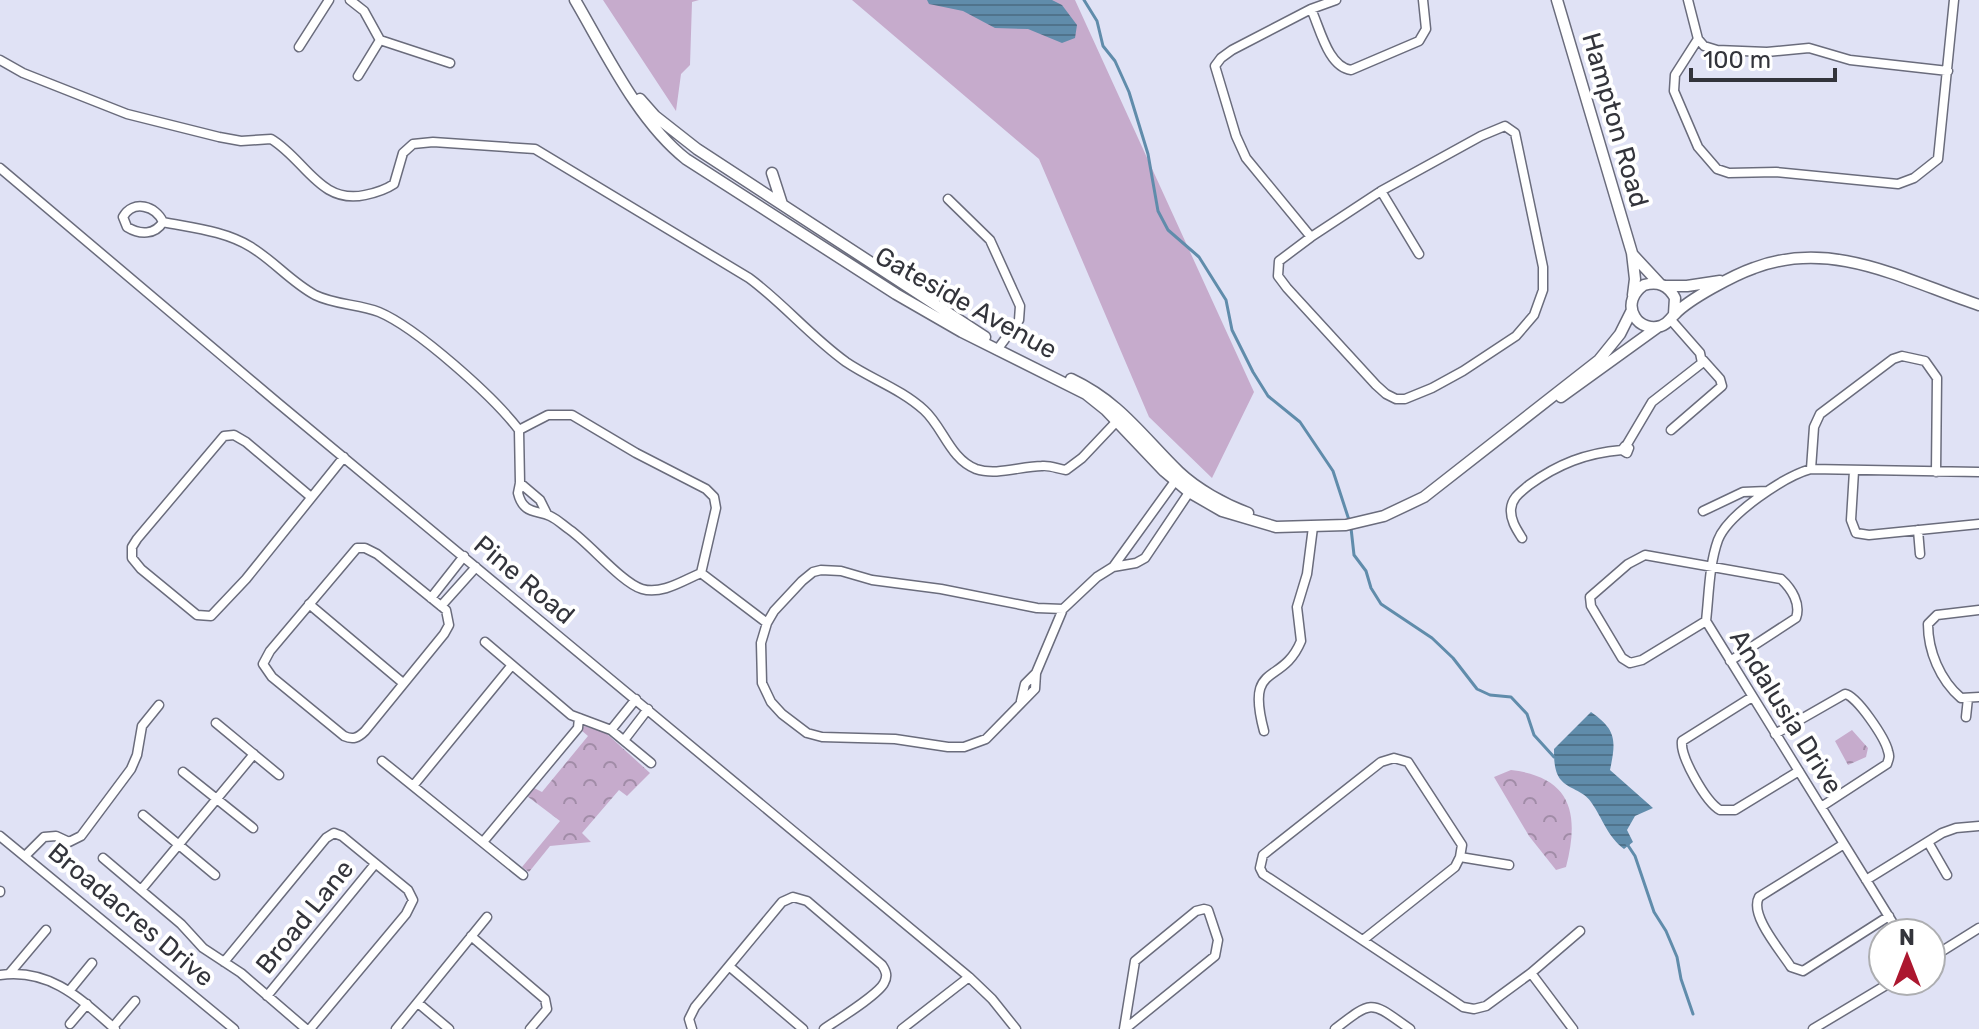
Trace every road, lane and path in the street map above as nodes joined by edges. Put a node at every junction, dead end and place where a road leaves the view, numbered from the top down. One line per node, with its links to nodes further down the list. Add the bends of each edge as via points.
1 (329, 0): 12 (street)
2 (575, 0): 17 (street, Gateside Avenue)
3 (1336, 0): 9 (street)
4 (1423, 0): 9 (street, via 1426,29 1419,41 1351,70 1333,59)
5 (1557, 0): 25 (street, Hampton Road)
6 (1688, 0): 10 (street)
7 (1954, 0): 15 (street)
8 (354, 1): 11 (street)
9 (1311, 9): 24 (street, via 1225,54 1215,66 1246,158)
10 (1698, 39): 15 (street, via 1717,50 1809,48 1850,60); 15 (street, via 1675,75 1674,91 1698,147 1717,169 1729,173 1905,182 1938,159)
11 (380, 40): 14 (street); 16 (street)
12 (299, 47)
13 (0, 60): 37 (street, via 127,114 241,141 271,139 322,187 345,198 394,184 403,153 413,144 535,149 749,278 847,363 919,405 952,449 979,470 1044,465 1066,470)
14 (450, 63)
15 (1948, 71)
16 (358, 76)
17 (630, 90): 22 (street, Gateside Avenue, via 685,141); 34 (street, Gateside Avenue, via 656,130 686,159 896,294)
18 (0, 168): 40 (street, Pine Road)
19 (772, 173): 22 (street)
20 (1381, 191): 24 (street); 24 (street, via 1493,130 1513,130 1543,267 1543,290 1529,323 1463,371 1405,399 1391,397 1278,276 1282,257); 26 (street)
21 (948, 199): 34 (street, via 990,240 1020,306 1019,320)
22 (782, 204): 34 (street, Gateside Avenue)
23 (163, 222): 23 (street, via 145,206 126,211 123,217 127,227 142,233 157,230); 38 (street, via 239,240 314,294 392,319 456,368)
24 (1311, 237)
25 (1632, 253): 28 (street, Hampton Road); 29 (street, Hampton Road)
26 (1419, 254)
27 (1726, 280): 28 (street); 30 (street, via 1791,259 1841,259); 32 (street)
28 (1663, 285): 29 (street, via 1644,285); 32 (street, via 1675,298)
29 (1633, 296): 31 (street)
30 (1979, 305)
31 (1632, 310): 33 (street, via 1639,322); 36 (street, Gateside Avenue, via 1607,353)
32 (1672, 317): 33 (street); 35 (street)
33 (1659, 327): 36 (street, Gateside Avenue)
34 (998, 348): 37 (street, Gateside Avenue, via 1086,394); 45 (street, Gateside Avenue, via 1106,398 1143,432)
35 (1703, 360): 39 (street, via 1722,386); 57 (street, via 1652,402 1624,448 1555,467 1519,493 1510,511)
36 (1535, 413): 54 (street, Gateside Avenue, via 1424,497 1363,522)
37 (1117, 421): 45 (street, Gateside Avenue)
38 (519, 430): 46 (street); 63 (street, via 548,415 572,415 706,489 716,508)
39 (1671, 430)
40 (344, 457): 49 (street); 59 (street, Pine Road)
41 (1811, 469): 42 (street, Andalusia Drive); 43 (street, via 1820,414 1902,356 1925,361 1937,378); 48 (street, Andalusia Drive)
42 (1854, 471): 43 (street, Andalusia Drive); 56 (street, via 1851,520 1856,533)
43 (1936, 472): 44 (street, Andalusia Drive)
44 (1979, 472)
45 (1178, 477): 47 (street, Gateside Avenue); 52 (street)
46 (520, 483): 51 (street); 51 (street, via 520,500 536,514)
47 (1192, 488): 54 (street, Gateside Avenue, via 1237,509); 55 (street)
48 (1768, 491): 50 (street, via 1743,492); 60 (street, Andalusia Drive, via 1726,527)
49 (311, 497): 49 (street, via 211,616 197,615 132,558 137,539 224,436 239,437)
50 (1703, 511)
51 (547, 514): 63 (street, via 640,588 663,589)
52 (1149, 517): 55 (street); 62 (street)
53 (1979, 524): 56 (street)
54 (1313, 527): 85 (street, via 1297,607 1301,641 1261,683 1257,705)
55 (1166, 528): 62 (street, via 1145,558)
56 (1918, 530): 58 (street)
57 (1522, 538)
58 (1920, 554)
59 (464, 556): 61 (street, Pine Road); 64 (street)
60 (1712, 566): 69 (street, Andalusia Drive); 69 (street, via 1645,555 1590,597 1622,658 1630,663); 72 (street, via 1781,579 1798,608 1793,621)
61 (476, 567): 66 (street); 78 (street, Pine Road)
62 (1113, 567): 67 (street)
63 (701, 573): 70 (street)
64 (431, 598): 65 (street, via 361,547); 66 (street)
65 (309, 604): 74 (street); 74 (street, via 267,656 263,667 272,677 351,738 365,731)
66 (441, 606): 74 (street, via 449,616 447,630)
67 (1063, 609): 70 (street, via 831,570 808,575); 70 (street, via 1036,673 1035,689 986,739 964,747 807,733 778,710 762,685 761,643)
68 (1979, 610): 77 (street, via 1937,615 1928,624 1933,659 1957,695)
69 (1706, 621): 72 (street, Andalusia Drive)
70 (767, 623)
71 (485, 642): 73 (street)
72 (1730, 661): 75 (street, Andalusia Drive)
73 (512, 665): 82 (street); 94 (street)
74 (403, 683)
75 (1752, 697): 86 (street, Andalusia Drive); 91 (street, via 1682,741 1683,755 1710,802 1720,810 1735,810)
76 (1979, 697): 77 (street)
77 (1968, 698): 81 (street)
78 (636, 699): 80 (street, Pine Road); 84 (street)
79 (159, 705): 105 (street, via 140,731 131,769 81,836 69,842 44,837)
80 (648, 709): 87 (street); 128 (street, Pine Road)
81 (1966, 717)
82 (579, 718): 84 (street); 101 (street, via 578,728)
83 (216, 723): 88 (street)
84 (611, 730): 87 (street)
85 (1264, 731)
86 (1775, 734): 91 (street, Andalusia Drive); 96 (street, via 1845,694 1859,704 1888,748 1887,764)
87 (625, 739): 90 (street)
88 (254, 754): 93 (street); 95 (street)
89 (382, 761): 94 (street)
90 (651, 763)
91 (1799, 771): 96 (street, Andalusia Drive)
92 (183, 772): 95 (street)
93 (279, 775)
94 (413, 786): 101 (street)
95 (217, 799): 99 (street); 104 (street)
96 (1821, 807): 103 (street, Andalusia Drive)
97 (143, 815): 104 (street)
98 (1979, 826): 102 (street, via 1950,829)
99 (253, 828)
100 (0, 836): 105 (street, Broadacres Drive)
101 (483, 842): 111 (street)
102 (1928, 842): 112 (street); 113 (street)
103 (1844, 844): 113 (street, Andalusia Drive); 115 (street, via 1759,897 1758,916 1791,967 1803,971)
104 (179, 845): 110 (street); 114 (street)
105 (25, 856): 137 (street, Broadacres Drive)
106 (1460, 857): 109 (street); 121 (street, via 1455,867); 121 (street, via 1462,845 1408,762 1394,758 1381,762 1263,855 1263,874)
107 (103, 858): 114 (street)
108 (375, 864): 123 (street, via 342,836 330,835); 130 (street, Broad Lane); 138 (street, via 408,890 413,903)
109 (1509, 865)
110 (215, 875)
111 (523, 875)
112 (1947, 875)
113 (1866, 880): 115 (street, Andalusia Drive)
114 (141, 890): 123 (street)
115 (1889, 916)
116 (487, 917): 120 (street)
117 (1979, 928): 122 (street)
118 (46, 930): 127 (street)
119 (1580, 931): 126 (street)
120 (471, 936): 133 (street); 141 (street, via 545,999 547,1009)
121 (1363, 940): 126 (street, via 1463,1007 1481,1008)
122 (1947, 948)
123 (224, 962): 130 (street)
124 (92, 963): 129 (street)
125 (730, 967): 142 (street, via 691,1014); 143 (street); 144 (street, via 782,902 793,897 807,901 886,972 879,990)
126 (1531, 973): 150 (street)
127 (5, 974): 129 (street)
128 (969, 977): 145 (street); 146 (street, Pine Road)
129 (70, 990): 134 (street)
130 (267, 996): 138 (street)
131 (1867, 997): 151 (street)
132 (135, 1001): 136 (street)
133 (418, 1003): 139 (street); 140 (street)
134 (87, 1004): 135 (street); 136 (street)
135 (70, 1024)
136 (114, 1028)
137 (234, 1029)
138 (308, 1029)
139 (396, 1029)
140 (449, 1029)
141 (530, 1029)
142 (692, 1029)
143 (803, 1029)
144 (824, 1029)
145 (902, 1029)
146 (1016, 1029)
147 (1124, 1029): 147 (street, via 1135,961 1196,911 1208,910 1218,940 1215,956)
148 (1335, 1029): 149 (street, via 1372,1006)
149 (1410, 1029)
150 (1573, 1029)
151 (1813, 1029)

